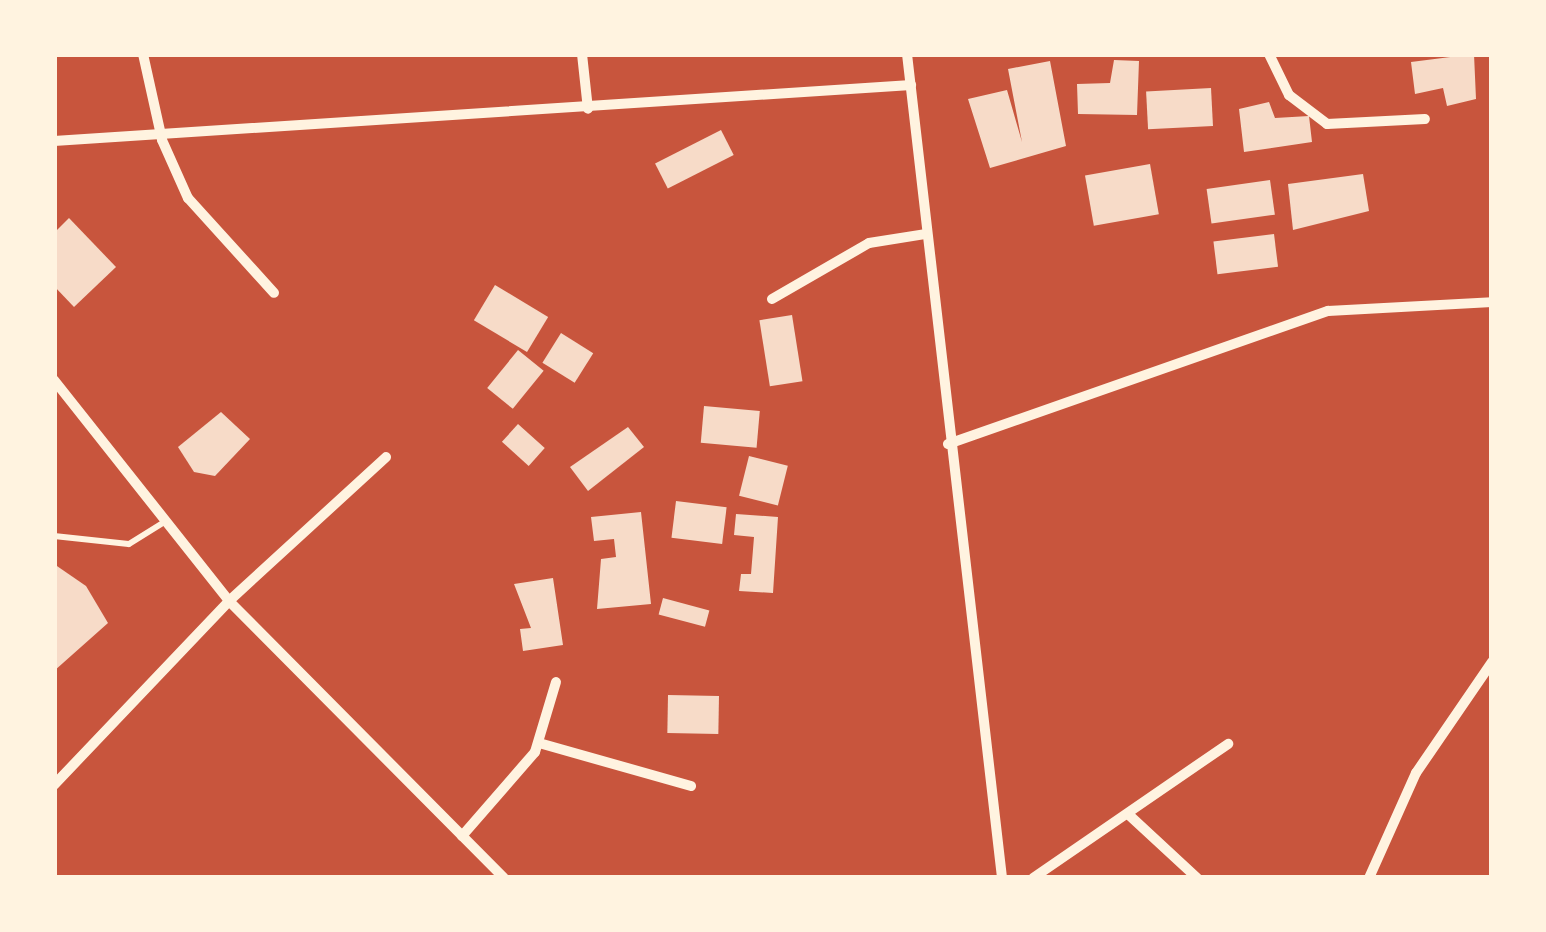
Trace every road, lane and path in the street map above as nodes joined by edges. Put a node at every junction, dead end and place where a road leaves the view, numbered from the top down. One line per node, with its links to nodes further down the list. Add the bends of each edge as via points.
1 (143, 54): 8 (street)
2 (582, 54): 6 (street)
3 (908, 54): 5 (street)
4 (1269, 54): 7 (street, via 1289,95 1328,124)
5 (911, 85): 6 (street); 10 (street)
6 (588, 109): 8 (street)
7 (1425, 119)
8 (162, 140): 9 (street); 11 (street, via 188,198)
9 (54, 141)
10 (926, 234): 12 (street, via 868,243); 15 (street)
11 (274, 293)
12 (772, 299)
13 (1492, 302): 15 (street, via 1328,311)
14 (54, 380): 17 (street)
15 (948, 444): 29 (street)
16 (386, 457): 19 (street)
17 (166, 521): 18 (lane, via 129,544 67,531); 19 (street)
18 (54, 536)
19 (229, 601): 24 (street); 27 (street)
20 (1492, 662): 32 (street, via 1416,772)
21 (556, 682): 22 (street)
22 (539, 743): 25 (street); 27 (street)
23 (1228, 744): 26 (street)
24 (54, 785)
25 (691, 786)
26 (1129, 814): 30 (street); 31 (street)
27 (462, 836): 28 (street)
28 (504, 878)
29 (1002, 878)
30 (1033, 878)
31 (1197, 878)
32 (1369, 878)

